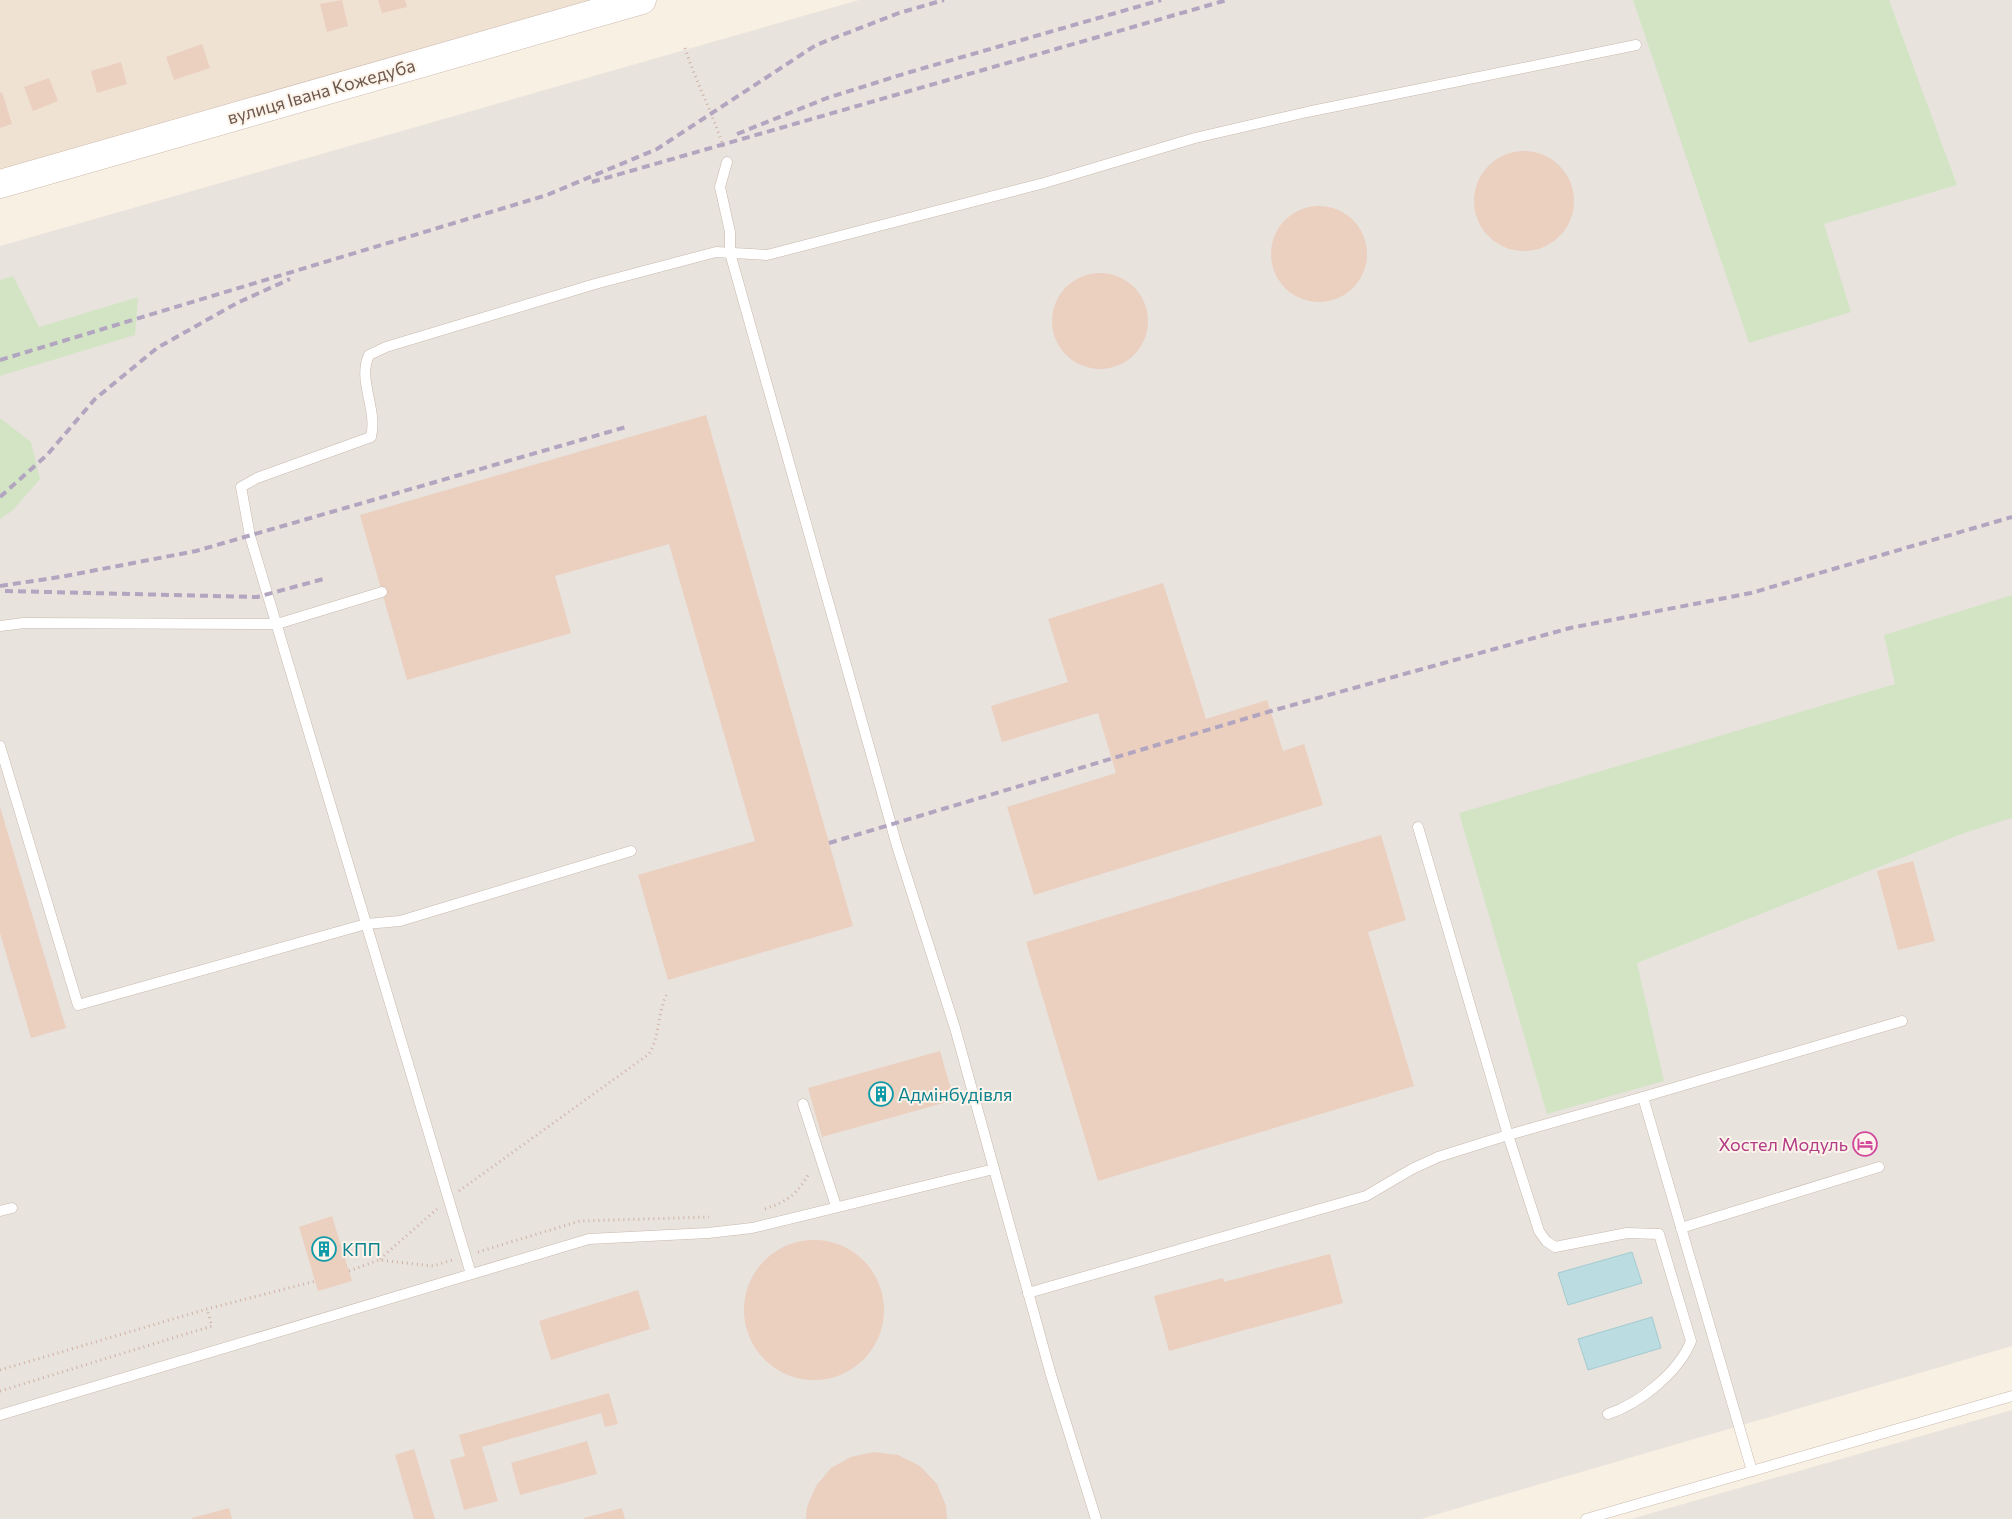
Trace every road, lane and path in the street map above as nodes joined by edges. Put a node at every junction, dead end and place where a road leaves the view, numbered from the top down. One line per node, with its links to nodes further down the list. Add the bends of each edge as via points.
1 (642, 0): 5 (street, вулиця Івана Кожедуба)
2 (1636, 45): 6 (lane, via 1195,138 1044,183 767,255)
3 (685, 48): 4 (path, via 700,92 713,114)
4 (727, 162): 6 (lane, via 720,187 730,232)
5 (0, 184)
6 (730, 253): 8 (lane, via 716,252 595,284 368,355 364,366 374,423 370,436 240,487 250,536); 20 (lane, via 897,846 955,1028)
7 (382, 592): 8 (lane)
8 (277, 624): 9 (lane, via 24,622); 13 (lane)
9 (0, 626)
10 (0, 746): 13 (lane, via 78,1005)
11 (1418, 827): 18 (lane)
12 (631, 851): 13 (lane, via 400,921)
13 (366, 924): 21 (lane)
14 (667, 994): 21 (path, via 661,1005 649,1054)
15 (1902, 1021): 16 (lane)
16 (1643, 1097): 18 (lane); 25 (lane)
17 (803, 1104): 22 (lane)
18 (1508, 1135): 29 (lane, via 1420,1165 1366,1196); 34 (lane, via 1539,1231 1554,1247 1627,1233 1659,1234 1691,1341 1687,1352 1656,1386 1628,1408)
19 (1879, 1167): 25 (lane)
20 (994, 1169): 22 (lane); 29 (lane)
21 (448, 1200): 26 (path); 27 (lane)
22 (836, 1206): 27 (lane, via 752,1228 588,1238)
23 (12, 1208): 24 (lane)
24 (0, 1211)
25 (1681, 1228): 36 (lane)
26 (379, 1260)
27 (471, 1274): 35 (lane)
28 (316, 1281): 30 (path)
29 (1028, 1293): 37 (lane)
30 (207, 1309): 31 (path); 32 (path, via 212,1326)
31 (0, 1370)
32 (0, 1391)
33 (2012, 1396): 36 (lane)
34 (1608, 1414)
35 (0, 1415)
36 (1752, 1471): 38 (lane)
37 (1096, 1519)
38 (1586, 1519)

